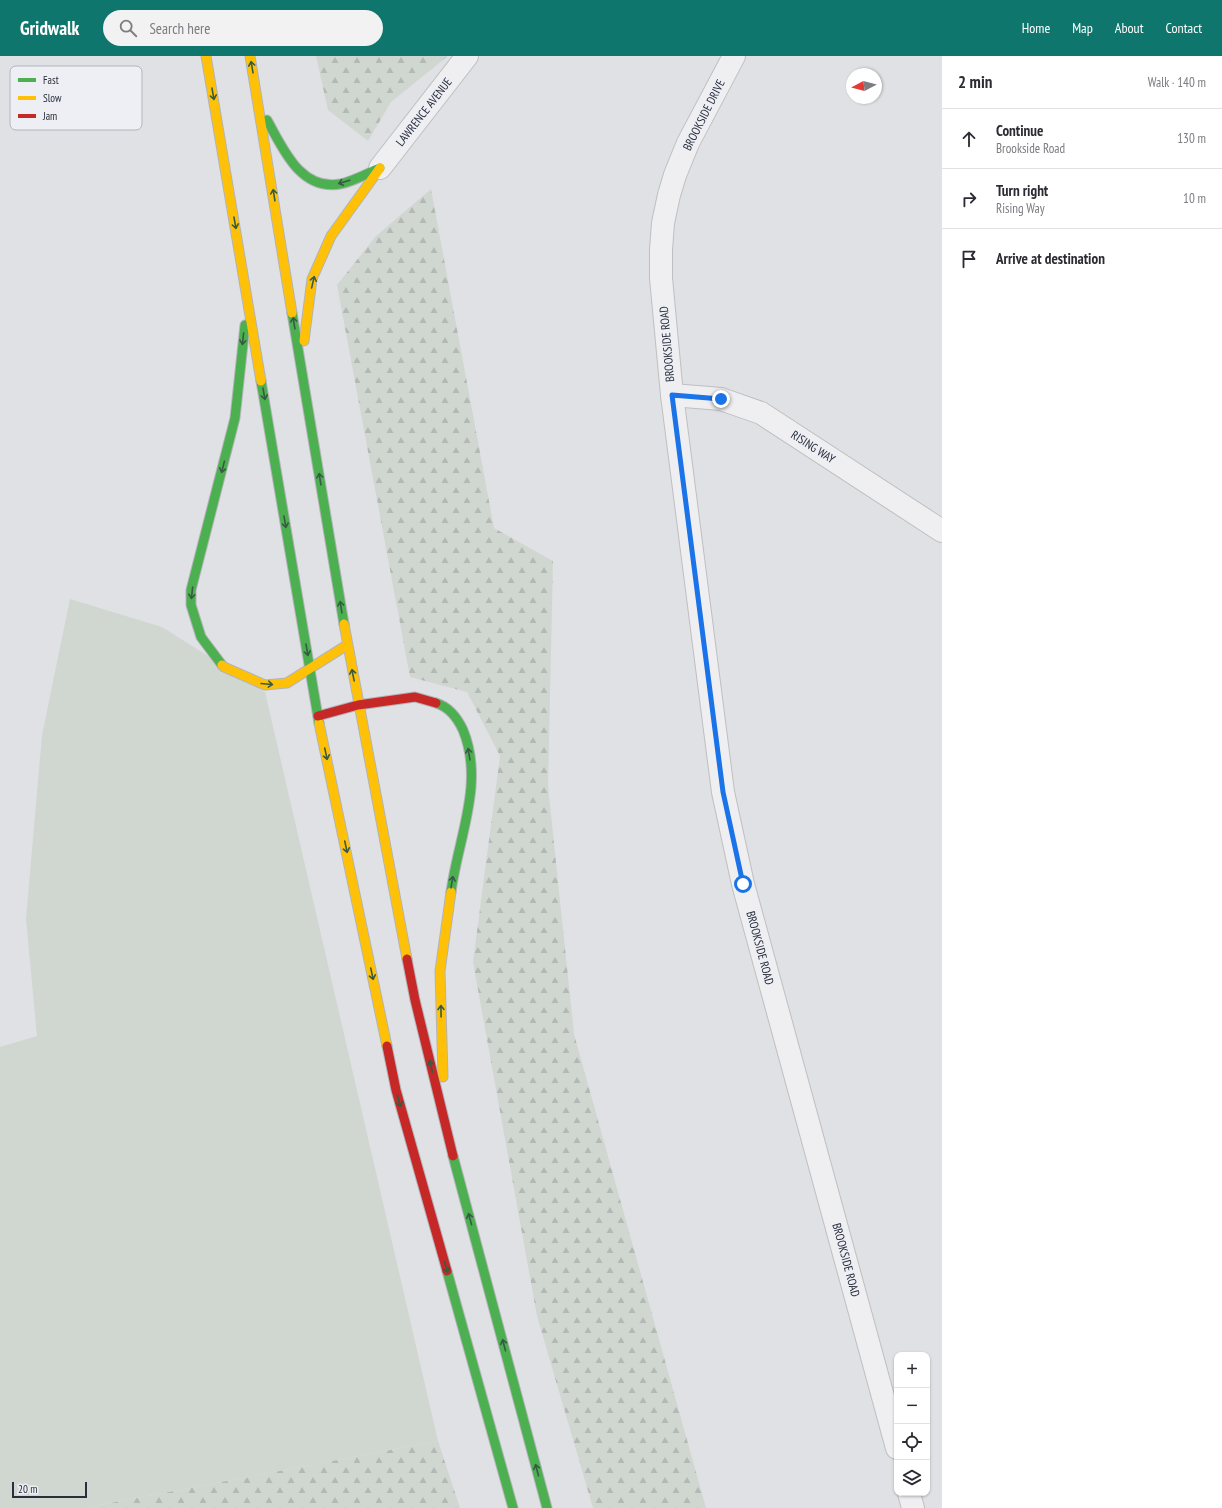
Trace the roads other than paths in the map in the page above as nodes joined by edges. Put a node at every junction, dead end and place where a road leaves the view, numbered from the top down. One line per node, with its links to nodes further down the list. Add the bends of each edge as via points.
1 (206, 56): 8 (highway, one-way to 8)
2 (250, 56): 5 (highway, one-way to 2)
3 (467, 56): 6 (street, LAWRENCE AVENUE)
4 (734, 56): 7 (street, BROOKSIDE DRIVE, via 688,143)
5 (260, 107): 6 (highway, one-way to 5, via 341,184 326,184 310,178 292,164); 9 (highway, one-way to 5)
6 (380, 168): 9 (highway, one-way to 6, via 312,279 331,236)
7 (675, 175): 10 (street, BROOKSIDE ROAD, via 663,223 661,250 661,278)
8 (248, 300): 13 (highway, one-way to 13); 13 (highway, one-way to 13, via 235,418 191,590 191,605 201,637 224,667 265,685 287,683)
9 (300, 362): 12 (highway, one-way to 9)
10 (672, 395): 11 (street, RISING WAY, via 721,399 761,413); 17 (street, BROOKSIDE ROAD, via 723,792 743,884)
11 (942, 531)
12 (347, 645): 13 (highway); 14 (highway, one-way to 12)
13 (310, 668): 15 (highway)
14 (358, 704): 15 (highway); 16 (highway, one-way to 14, via 415,1000); 16 (highway, one-way to 14, via 440,970 452,882 468,814 472,775 466,740 459,721 450,710 440,704 415,697)
15 (318, 716): 19 (highway, one-way to 19, via 396,1090)
16 (443, 1120): 20 (highway, one-way to 16)
17 (894, 1437)
18 (910, 1496): 21 (street)
19 (513, 1508)
20 (547, 1508)
21 (913, 1508)

